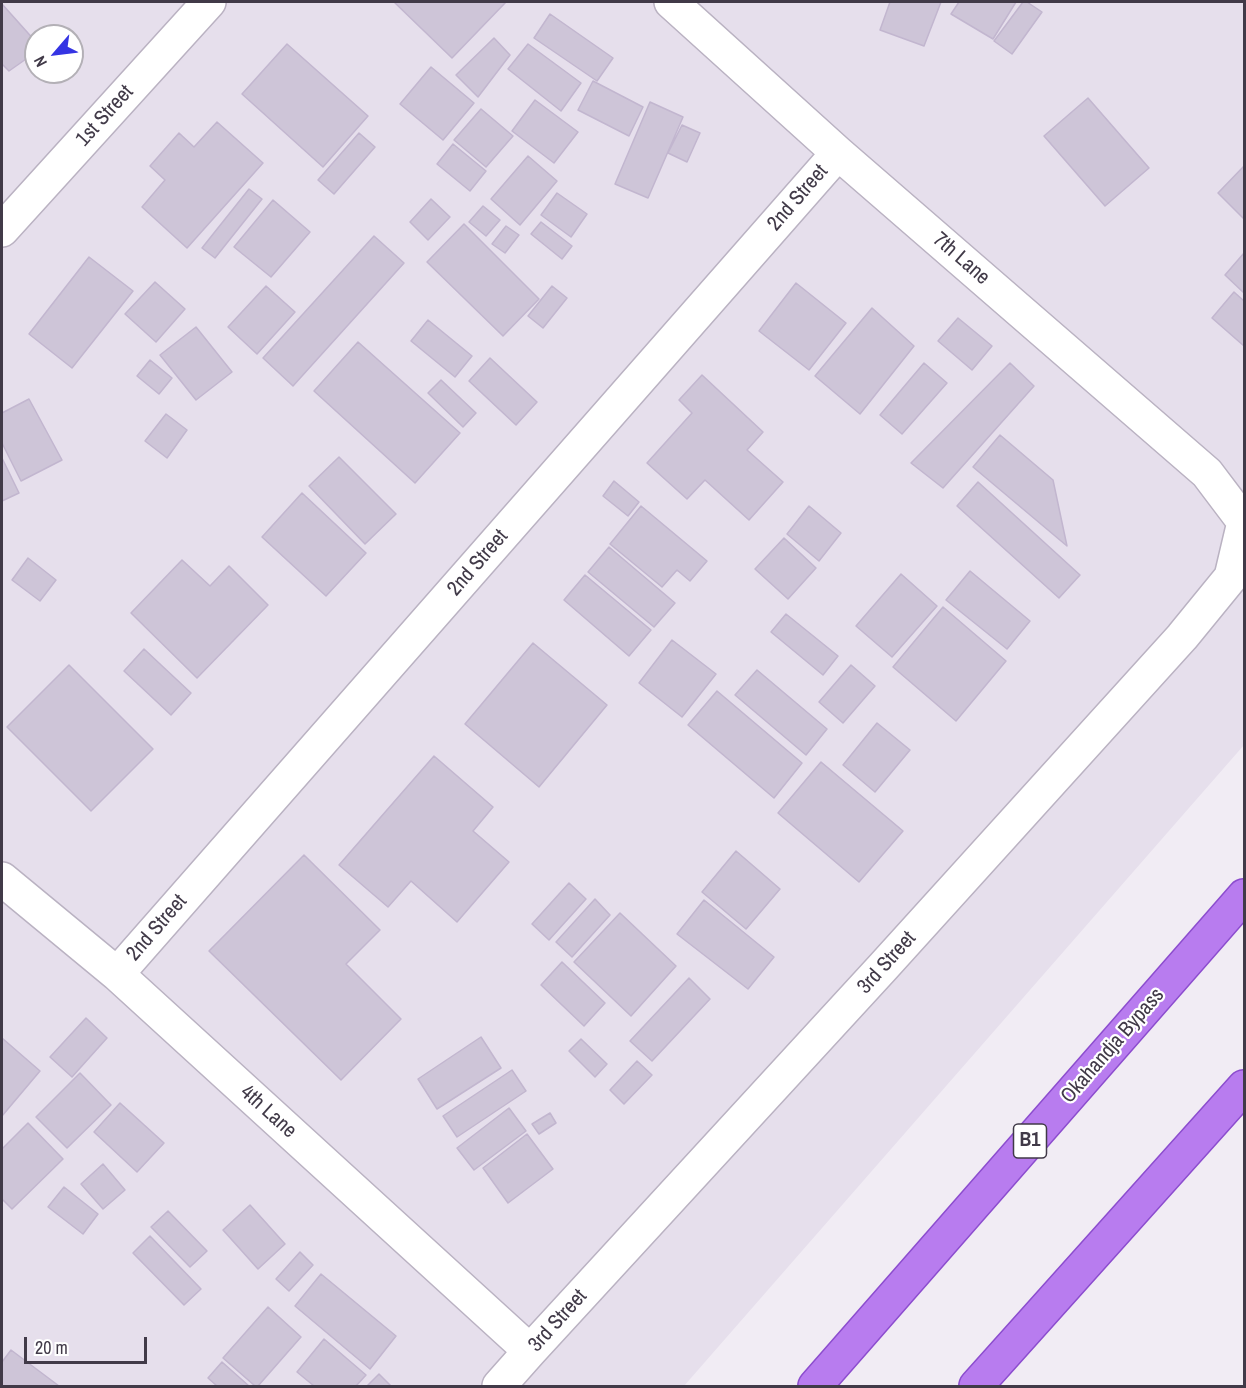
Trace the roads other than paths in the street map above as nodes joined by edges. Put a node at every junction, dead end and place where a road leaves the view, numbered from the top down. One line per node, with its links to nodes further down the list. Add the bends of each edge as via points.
1 (208, 2): 4 (street, 1st Street)
2 (671, 2): 3 (street, 7th Lane)
3 (838, 153): 5 (street, 7th Lane, via 1207,473); 8 (street, 2nd Street)
4 (2, 230)
5 (1244, 522): 10 (street, 3rd Street, via 1231,577 1182,637)
6 (2, 879): 8 (street, 4th Lane)
7 (1245, 896): 12 (highway, Okahandja Bypass / B1)
8 (117, 974): 10 (street, 4th Lane)
9 (1245, 1087): 13 (highway)
10 (530, 1351): 11 (street, 3rd Street)
11 (499, 1386)
12 (815, 1386)
13 (976, 1386)

